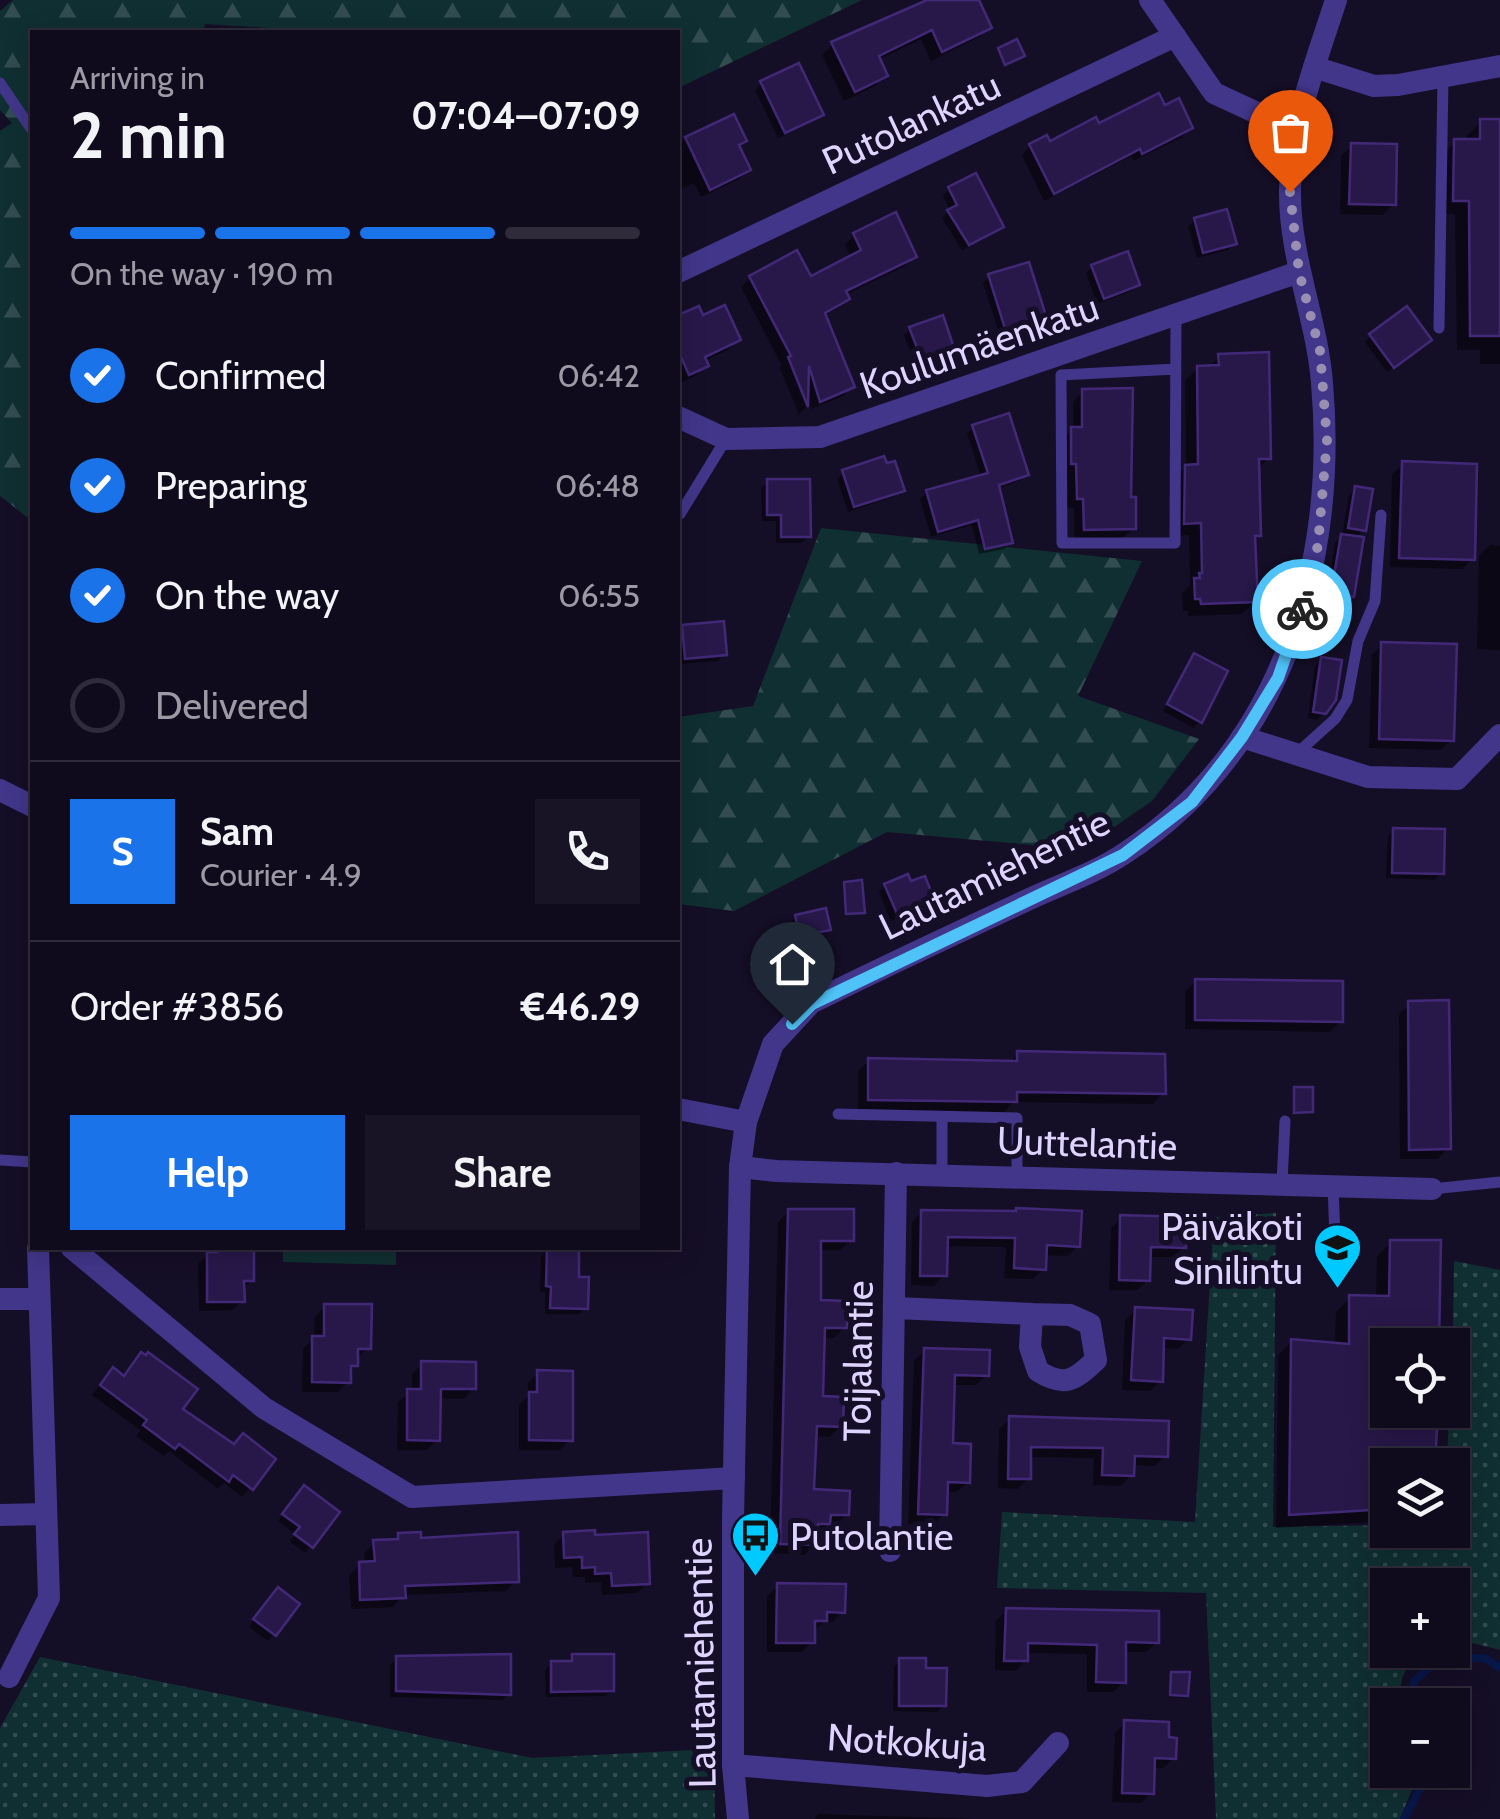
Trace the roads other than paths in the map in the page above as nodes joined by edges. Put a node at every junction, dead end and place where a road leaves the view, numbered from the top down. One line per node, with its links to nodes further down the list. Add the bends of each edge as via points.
1 (1150, 0): 3 (street)
2 (1336, 0): 5 (street, Lautamiehentie)
3 (1174, 36): 9 (street, via 1214,93); 10 (street, Putolankatu)
4 (1500, 66): 6 (street)
5 (1314, 67): 6 (street, via 1374,86); 9 (street, Lautamiehentie)
6 (1443, 77): 13 (lane)
7 (0, 83): 8 (lane)
8 (30, 127)
9 (1296, 131): 11 (street, Lautamiehentie, via 1290,192)
10 (680, 271)
11 (1299, 272): 12 (street, Koulumäenkatu); 20 (street, Lautamiehentie, via 1320,351 1325,410 1318,545 1278,678)
12 (1176, 316): 14 (lane); 16 (street, Koulumäenkatu, via 820,437)
13 (1439, 328)
14 (1176, 369): 14 (lane, via 1175,543 1062,542 1062,376)
15 (680, 419): 16 (street, Koulumäenkatu)
16 (726, 440): 17 (lane)
17 (680, 514)
18 (1382, 516): 21 (lane, via 1375,601 1358,641 1347,700)
19 (1500, 735): 21 (street, via 1457,779 1368,777)
20 (1242, 737): 21 (street); 28 (street, Lautamiehentie, via 1192,802 1123,855 812,1004 773,1044)
21 (1295, 754)
22 (0, 790): 23 (street)
23 (30, 805)
24 (680, 1108): 28 (street)
25 (838, 1114): 26 (lane)
26 (942, 1116): 33 (lane); 34 (lane, via 1016,1118)
27 (1285, 1121): 36 (lane)
28 (746, 1122): 31 (street, Lautamiehentie)
29 (0, 1160): 30 (lane)
30 (30, 1162)
31 (740, 1167): 32 (street, Uuttelantie); 46 (street, Lautamiehentie)
32 (896, 1172): 33 (street, Uuttelantie); 44 (street, Toijalantie)
33 (942, 1174): 34 (street, Uuttelantie)
34 (1016, 1176): 36 (street, Uuttelantie)
35 (1500, 1182): 38 (lane)
36 (1282, 1183): 37 (street, Uuttelantie)
37 (1333, 1184): 38 (street, Uuttelantie); 41 (lane)
38 (1432, 1189)
39 (38, 1250): 42 (street)
40 (74, 1250): 46 (street, via 264,1408 412,1497)
41 (1336, 1267)
42 (38, 1299): 43 (street); 47 (street)
43 (0, 1300)
44 (896, 1308): 45 (street); 49 (street, Toijalantie)
45 (1032, 1314)
46 (734, 1478): 52 (street, Lautamiehentie)
47 (46, 1514): 48 (street); 50 (street, via 49,1598)
48 (0, 1516)
49 (890, 1551)
50 (9, 1677)
51 (1058, 1743): 52 (street, Notkokuja, via 1022,1782 987,1786)
52 (733, 1765): 53 (street, Lautamiehentie)
53 (738, 1819)

